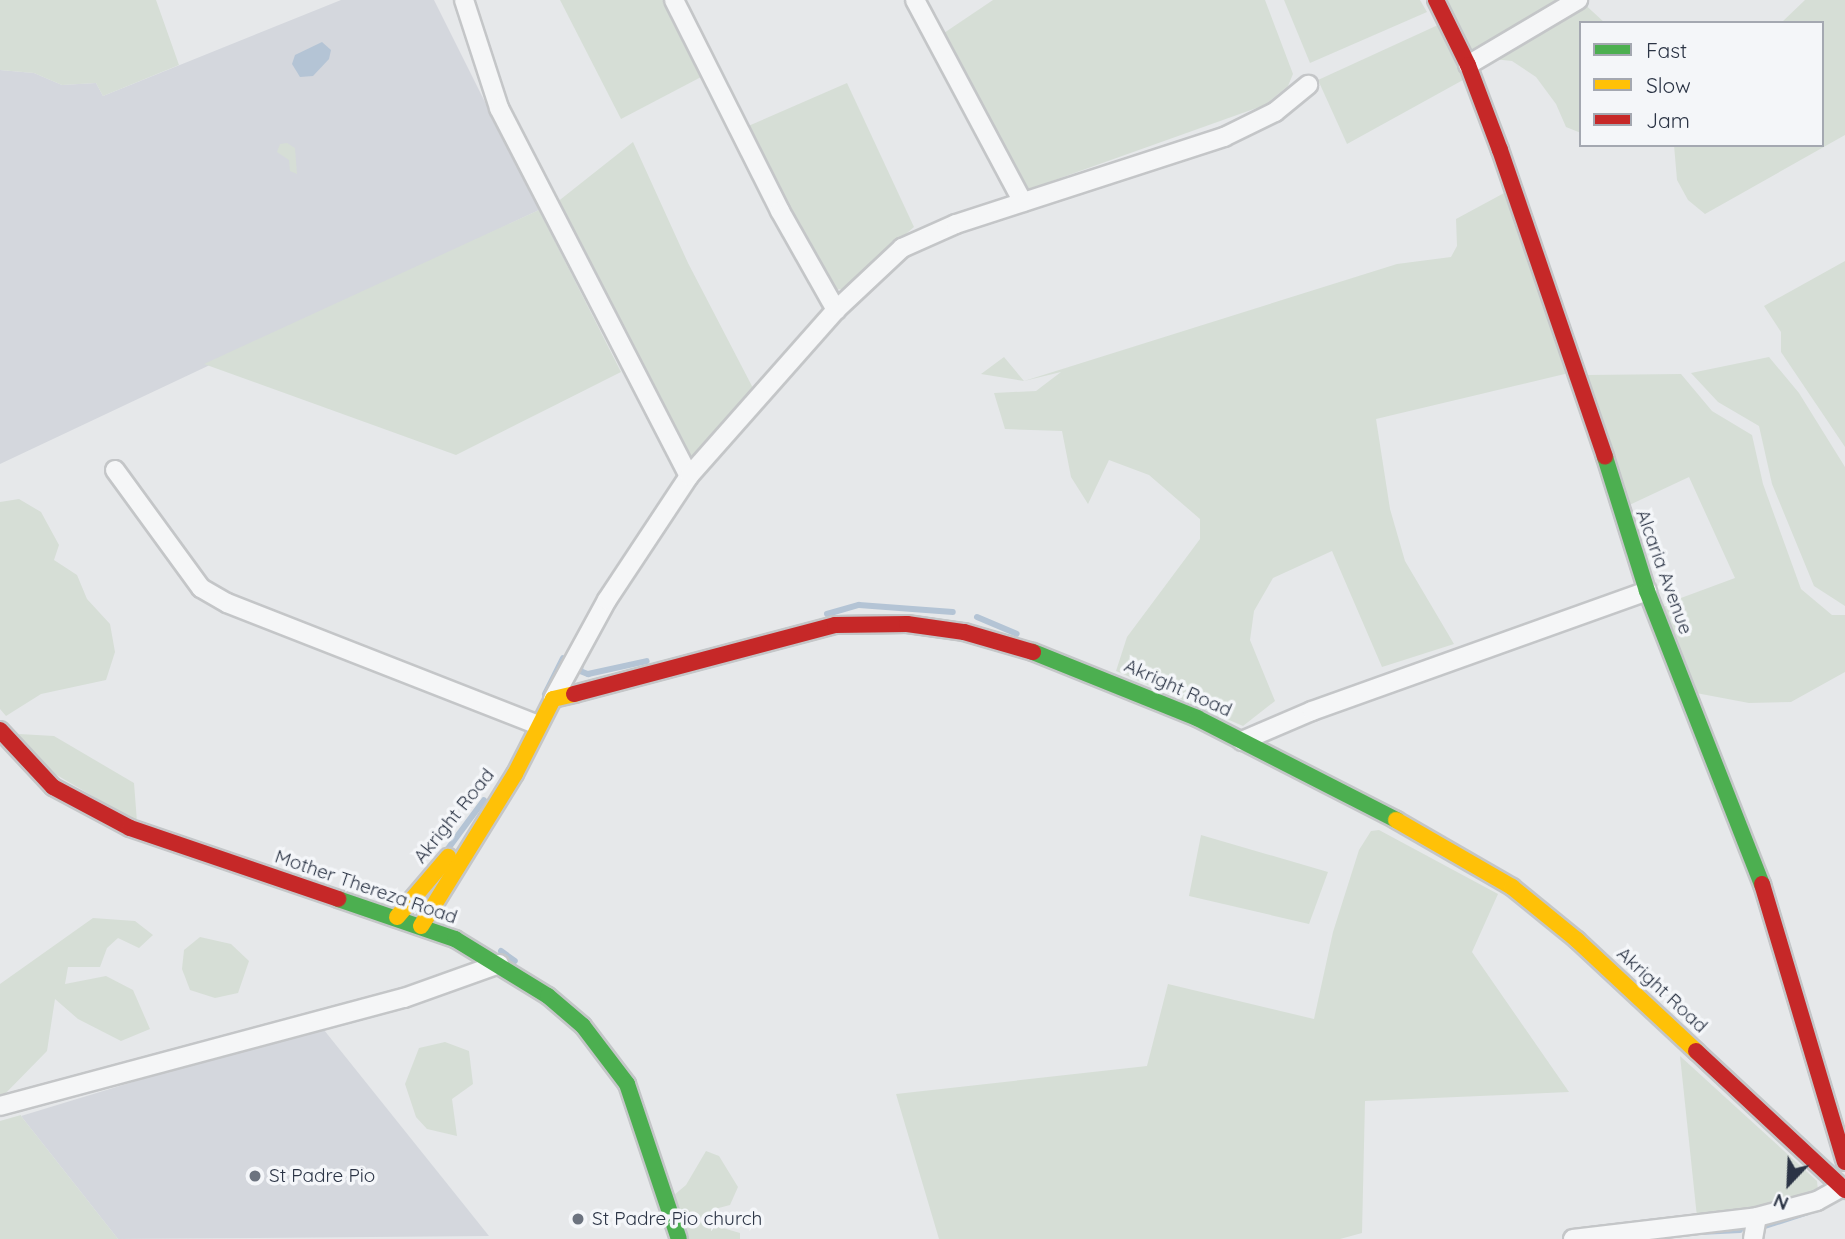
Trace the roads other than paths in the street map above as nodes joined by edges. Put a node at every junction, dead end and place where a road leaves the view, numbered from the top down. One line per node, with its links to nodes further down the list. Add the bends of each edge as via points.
1 (464, 0): 11 (street, via 499,108)
2 (674, 0): 9 (street, via 780,211)
3 (915, 0): 8 (street)
4 (1436, 0): 6 (street, Alcaria Avenue)
5 (1578, 0): 6 (street)
6 (1468, 65): 12 (street, Alcaria Avenue, via 1566,335)
7 (1308, 85): 8 (street, via 1275,112 1224,137)
8 (1023, 202): 9 (street, via 902,248)
9 (836, 310): 11 (street)
10 (115, 470): 14 (street, via 201,588 227,603)
11 (689, 476): 13 (street, via 607,600)
12 (1647, 591): 16 (street, via 1312,711); 22 (street, Alcaria Avenue, via 1763,887)
13 (553, 699): 14 (street, Akright Road); 16 (street, Akright Road, via 835,625 907,624 1020,647 1133,691)
14 (538, 725): 17 (street, Akright Road)
15 (0, 730): 18 (street, Mother Thereza Road, via 53,787 130,828)
16 (1242, 741): 23 (street, Akright Road, via 1385,813 1512,887 1577,940)
17 (515, 774): 18 (street, Akright Road); 19 (street, Akright Road)
18 (397, 917): 19 (street, Mother Thereza Road)
19 (421, 926): 20 (street, Mother Thereza Road)
20 (499, 964): 21 (street, via 404,998); 25 (street, Mother Thereza Road, via 583,1026 626,1084)
21 (0, 1106)
22 (1845, 1162)
23 (1843, 1188): 24 (street, via 1816,1201)
24 (1757, 1217): 26 (street); 27 (street)
25 (679, 1239)
26 (1573, 1239)
27 (1753, 1239)

